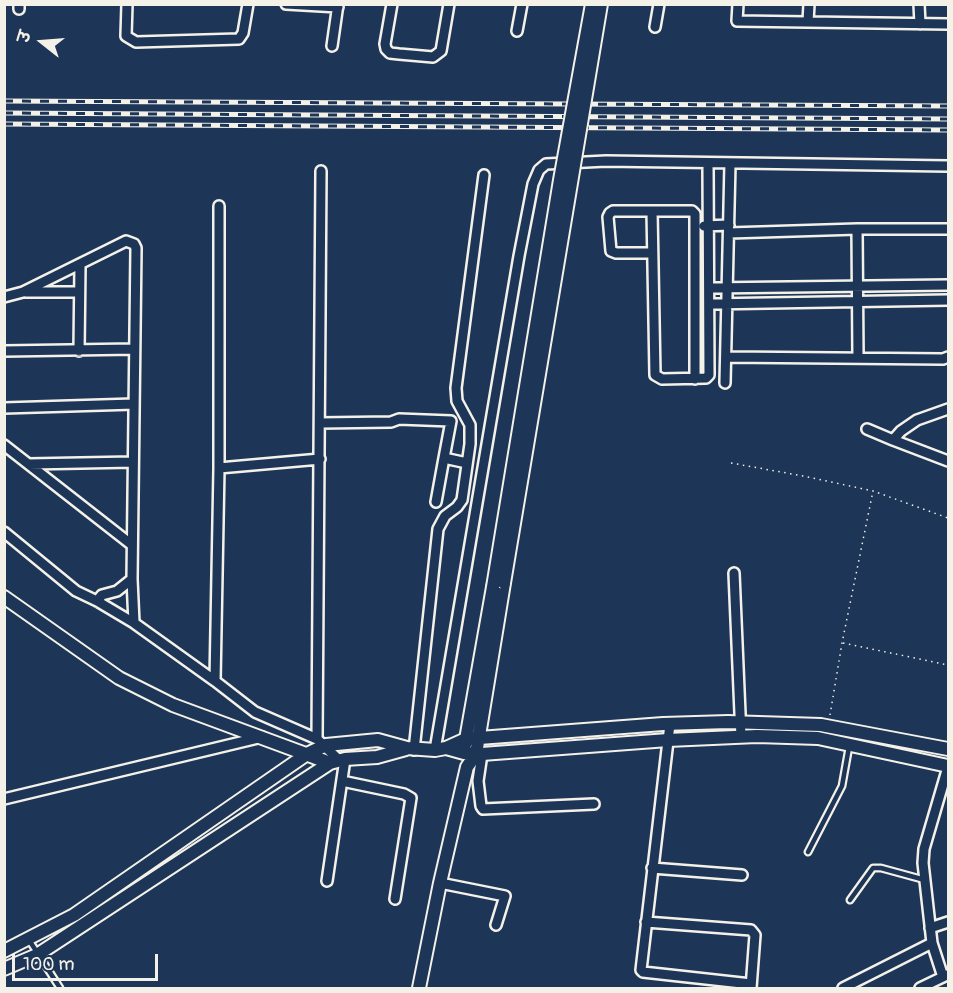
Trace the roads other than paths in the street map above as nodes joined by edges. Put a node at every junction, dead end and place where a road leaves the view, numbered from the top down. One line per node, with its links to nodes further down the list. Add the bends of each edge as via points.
1 (128, 4): 2 (street, via 126,36 136,42 239,39)
2 (248, 4)
3 (286, 4): 13 (street)
4 (392, 4): 5 (street, via 386,48 399,54 433,57 441,51)
5 (449, 4)
6 (522, 4): 18 (street)
7 (592, 4): 73 (street, bridge, via 560,180)
8 (601, 4): 73 (street, bridge)
9 (659, 4): 17 (street)
10 (738, 4): 14 (street, via 737,21)
11 (808, 4): 14 (street)
12 (919, 4): 15 (street)
13 (338, 6): 19 (street)
14 (808, 22): 15 (street)
15 (920, 24): 16 (street)
16 (948, 24)
17 (655, 27)
18 (517, 31)
19 (332, 46)
20 (730, 163): 21 (street); 22 (street); 29 (street)
21 (708, 164): 28 (street); 67 (street, via 606,161 546,164 539,170 519,256)
22 (948, 166)
23 (321, 171): 56 (street)
24 (484, 175): 65 (street, via 456,388 457,401 470,425)
25 (219, 206): 66 (street)
26 (652, 211): 27 (street, via 694,212); 32 (street); 32 (street, via 612,211 608,217 611,250)
27 (695, 226): 28 (street); 51 (street)
28 (708, 226): 29 (street); 37 (street)
29 (729, 229): 30 (street); 36 (street)
30 (857, 229): 31 (street); 34 (street)
31 (948, 229)
32 (652, 253): 51 (street, via 656,375 662,379)
33 (80, 265): 38 (street); 39 (street); 45 (street, via 126,241 134,244)
34 (857, 285): 35 (street); 36 (street); 41 (street)
35 (948, 285)
36 (728, 287): 37 (street); 43 (street)
37 (709, 288): 44 (street)
38 (23, 292): 39 (street); 40 (street)
39 (79, 292): 47 (street)
40 (4, 297)
41 (857, 300): 42 (street); 43 (street); 50 (street)
42 (948, 300)
43 (727, 303): 44 (street); 48 (street)
44 (709, 304): 51 (street, via 709,375)
45 (134, 349): 47 (street); 53 (street)
46 (4, 351): 47 (street)
47 (79, 351)
48 (726, 357): 50 (street); 52 (street)
49 (948, 357): 50 (street)
50 (858, 358)
51 (695, 379)
52 (725, 383)
53 (134, 404): 54 (street); 63 (street)
54 (4, 408)
55 (948, 409): 58 (street, via 917,420)
56 (320, 423): 60 (street, via 451,421); 61 (street)
57 (867, 429): 58 (street)
58 (893, 440): 62 (street)
59 (4, 445): 64 (street)
60 (444, 458): 65 (street); 68 (street)
61 (320, 459): 66 (street); 84 (street)
62 (948, 461)
63 (133, 462): 64 (street); 70 (street)
64 (29, 464): 70 (street)
65 (466, 466): 67 (street); 86 (street, via 462,500 438,529)
66 (219, 468): 77 (street)
67 (483, 472): 87 (street)
68 (436, 502)
69 (4, 532): 75 (street, via 76,591)
70 (132, 545): 72 (street)
71 (734, 573): 78 (street)
72 (132, 579): 75 (street); 76 (street)
73 (499, 585): 82 (street)
74 (4, 597): 80 (street, via 119,678 172,705)
75 (97, 601): 76 (street)
76 (134, 622): 77 (street)
77 (215, 681): 84 (street, via 255,712)
78 (741, 723): 79 (street); 81 (street); 88 (street, via 828,726)
79 (670, 724): 82 (street); 83 (street)
80 (262, 737): 90 (street); 95 (street)
81 (741, 737): 83 (street); 85 (street, via 818,738)
82 (472, 739): 87 (street); 89 (street)
83 (668, 740): 89 (street); 98 (street)
84 (321, 742): 86 (street, via 378,740); 90 (street); 91 (street)
85 (849, 744): 93 (street); 97 (lane, via 842,786)
86 (411, 749): 87 (street); 91 (street)
87 (440, 749): 89 (street)
88 (948, 749)
89 (474, 753): 92 (street)
90 (307, 754): 91 (street); 109 (street, via 74,915)
91 (338, 760): 94 (street); 112 (street)
92 (473, 767): 96 (street, via 483,809); 102 (street)
93 (948, 767): 100 (street, via 924,849)
94 (342, 781): 101 (street); 103 (street, via 411,798)
95 (4, 799)
96 (594, 804)
97 (808, 852)
98 (652, 868): 99 (street); 105 (street)
99 (742, 874)
100 (925, 880): 104 (lane, via 873,868); 108 (street)
101 (327, 881)
102 (440, 883): 107 (street, via 505,896); 117 (street)
103 (395, 899)
104 (850, 900)
105 (646, 922): 115 (street, via 640,967 643,972); 115 (street, via 751,930 755,935)
106 (948, 922): 108 (street)
107 (496, 926)
108 (930, 928): 110 (street)
109 (28, 939): 111 (street); 112 (lane)
110 (932, 943): 114 (street); 118 (street)
111 (4, 951)
112 (38, 955): 113 (street); 116 (lane)
113 (4, 969)
114 (946, 976): 119 (street)
115 (751, 986)
116 (60, 988)
117 (419, 988)
118 (843, 988)
119 (920, 988)

